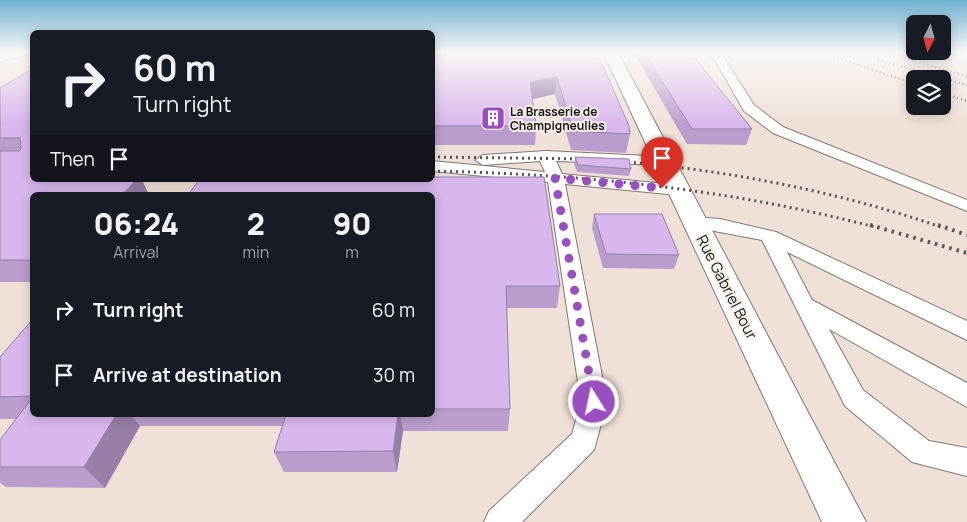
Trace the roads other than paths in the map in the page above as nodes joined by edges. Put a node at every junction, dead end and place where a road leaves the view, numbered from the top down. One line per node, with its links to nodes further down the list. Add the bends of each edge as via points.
1 (622, 76): 4 (main road, Rue Gabriel Bour)
2 (730, 76): 9 (lane, via 749,108 778,130)
3 (546, 156): 4 (lane); 5 (lane); 7 (lane)
4 (663, 160): 8 (main road, Rue Gabriel Bour)
5 (435, 164)
6 (435, 164): 7 (lane)
7 (555, 178): 8 (lane); 16 (lane, via 594,402 584,441)
8 (678, 190): 10 (main road, Rue Gabriel Bour)
9 (967, 206)
10 (694, 222): 11 (lane); 17 (main road, Rue Gabriel Bour)
11 (769, 236): 12 (lane); 13 (lane)
12 (804, 305): 14 (lane); 15 (lane, via 854,398 922,453)
13 (967, 331)
14 (967, 396)
15 (967, 462)
16 (500, 522)
17 (844, 522)

